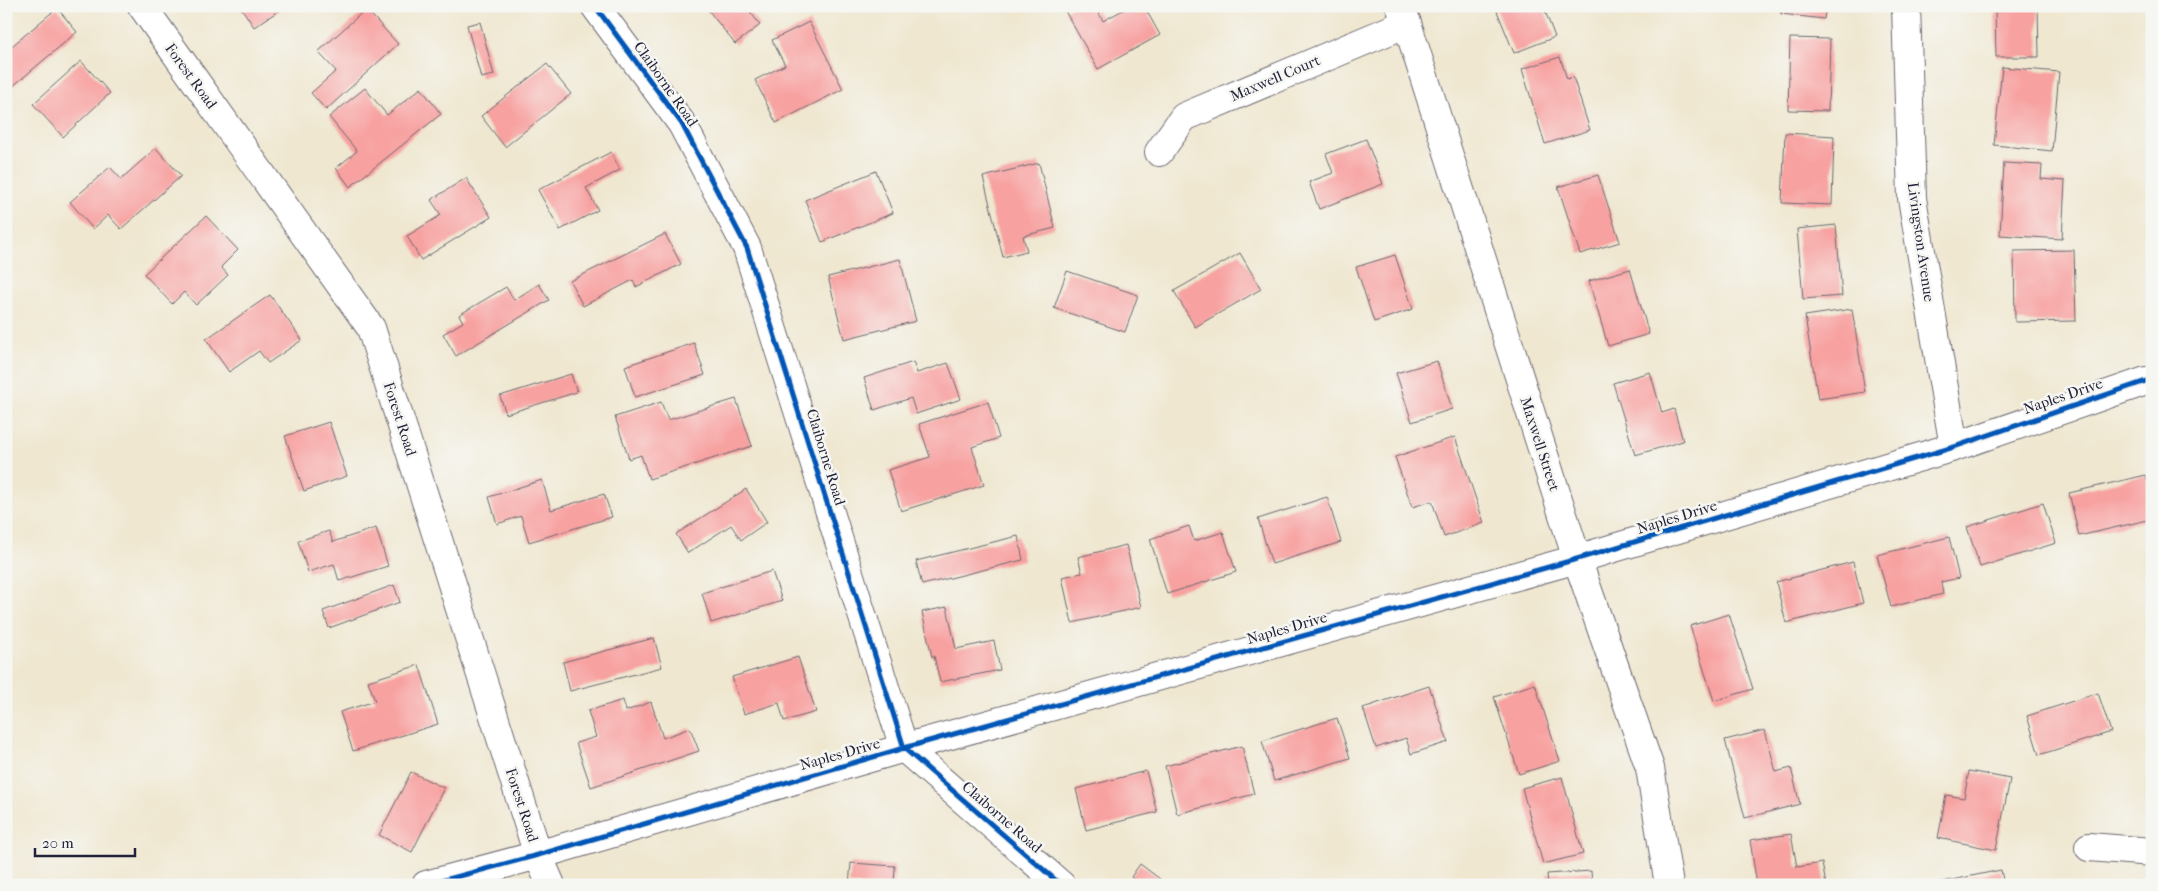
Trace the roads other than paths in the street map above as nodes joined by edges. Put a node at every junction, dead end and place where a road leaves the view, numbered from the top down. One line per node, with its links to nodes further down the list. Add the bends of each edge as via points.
1 (142, 6): 12 (street, Forest Road, via 371,328)
2 (595, 6): 9 (street, Claiborne Road, via 682,124 748,248)
3 (1906, 6): 7 (street, Livingston Avenue, via 1912,198)
4 (1403, 15): 5 (street, Maxwell Court, via 1184,117); 8 (street, Maxwell Street)
5 (1159, 152)
6 (2152, 381): 7 (street, Naples Drive)
7 (1954, 446): 8 (street, Naples Drive)
8 (1577, 560): 9 (street, Naples Drive); 16 (street, Maxwell Street, via 1650,768)
9 (904, 748): 12 (street, Naples Drive); 15 (street, Claiborne Road)
10 (2089, 847): 11 (street)
11 (2152, 852)
12 (538, 855): 13 (street, Naples Drive); 14 (street, Forest Road)
13 (426, 885)
14 (551, 885)
15 (1061, 885)
16 (1669, 885)

